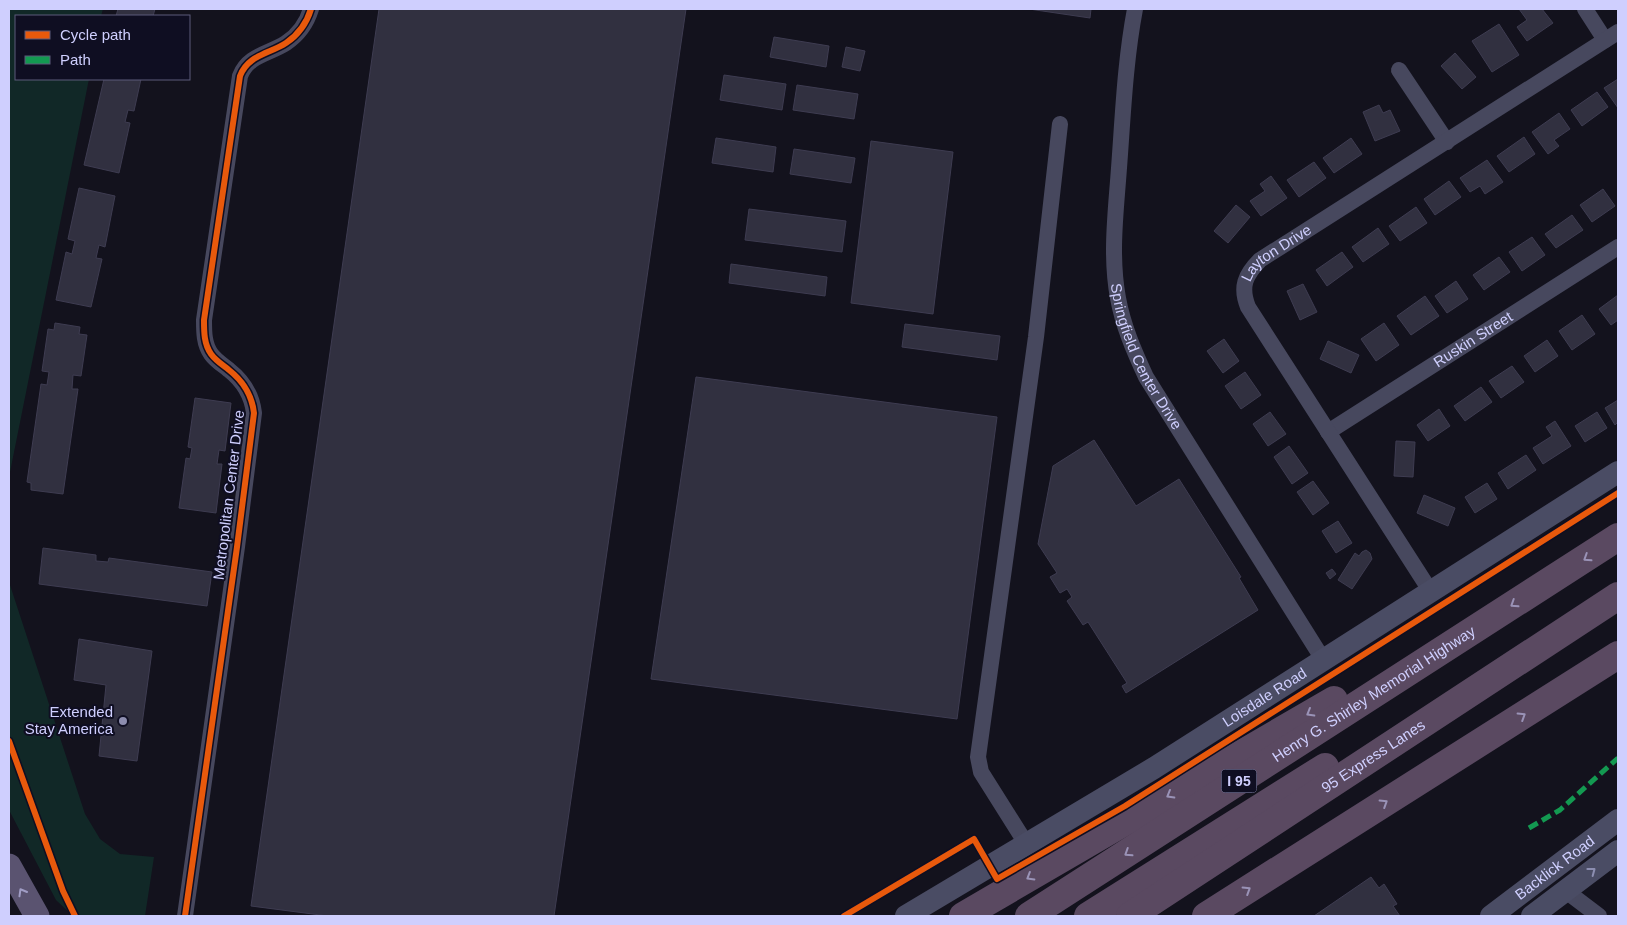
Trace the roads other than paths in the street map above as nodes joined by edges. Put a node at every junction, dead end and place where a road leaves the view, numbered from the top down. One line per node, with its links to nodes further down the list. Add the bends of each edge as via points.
1 (311, 9): 24 (street, Metropolitan Center Drive, via 293,38 252,59 242,70 204,320 208,348 244,386 254,413)
2 (1135, 9): 17 (street, Springfield Center Drive, via 1126,74 1114,235 1115,273 1125,328 1146,376)
3 (1585, 9): 4 (street)
4 (1612, 36): 7 (street, Layton Drive)
5 (1400, 70): 7 (street)
6 (1060, 124): 19 (street, via 1036,337 978,757 981,772)
7 (1447, 142): 9 (street, Layton Drive, via 1260,260 1247,276 1244,291 1248,307)
8 (1618, 247): 9 (street, Ruskin Street)
9 (1328, 432): 12 (street, Layton Drive)
10 (1618, 472): 12 (main road, Loisdale Road)
11 (1618, 537): 14 (highway, Henry G. Shirley Memorial Highway / I 95, one-way to 14)
12 (1431, 592): 17 (main road, Loisdale Road)
13 (1618, 596): 15 (highway, 95 Express Lanes)
14 (1448, 646): 26 (highway, one-way to 26, via 1320,708); 27 (highway, Henry G. Shirley Memorial Highway / I 95, one-way to 27)
15 (1528, 655): 28 (highway, via 1430,703); 29 (highway, 95 Express Lanes)
16 (1618, 655): 30 (highway, one-way to 16)
17 (1324, 661): 19 (main road, Loisdale Road)
18 (1618, 820): 31 (main road, Backlick Road)
19 (1027, 845): 25 (main road, Loisdale Road)
20 (1618, 851): 22 (main road, Backlick Road, one-way to 20)
21 (9, 866): 23 (main road, one-way to 21)
22 (1566, 890): 32 (main road, Backlick Road); 33 (street)
23 (37, 916)
24 (185, 916)
25 (906, 916)
26 (963, 916)
27 (1030, 916)
28 (1088, 916)
29 (1130, 916)
30 (1206, 916)
31 (1490, 916)
32 (1532, 916)
33 (1599, 916)

